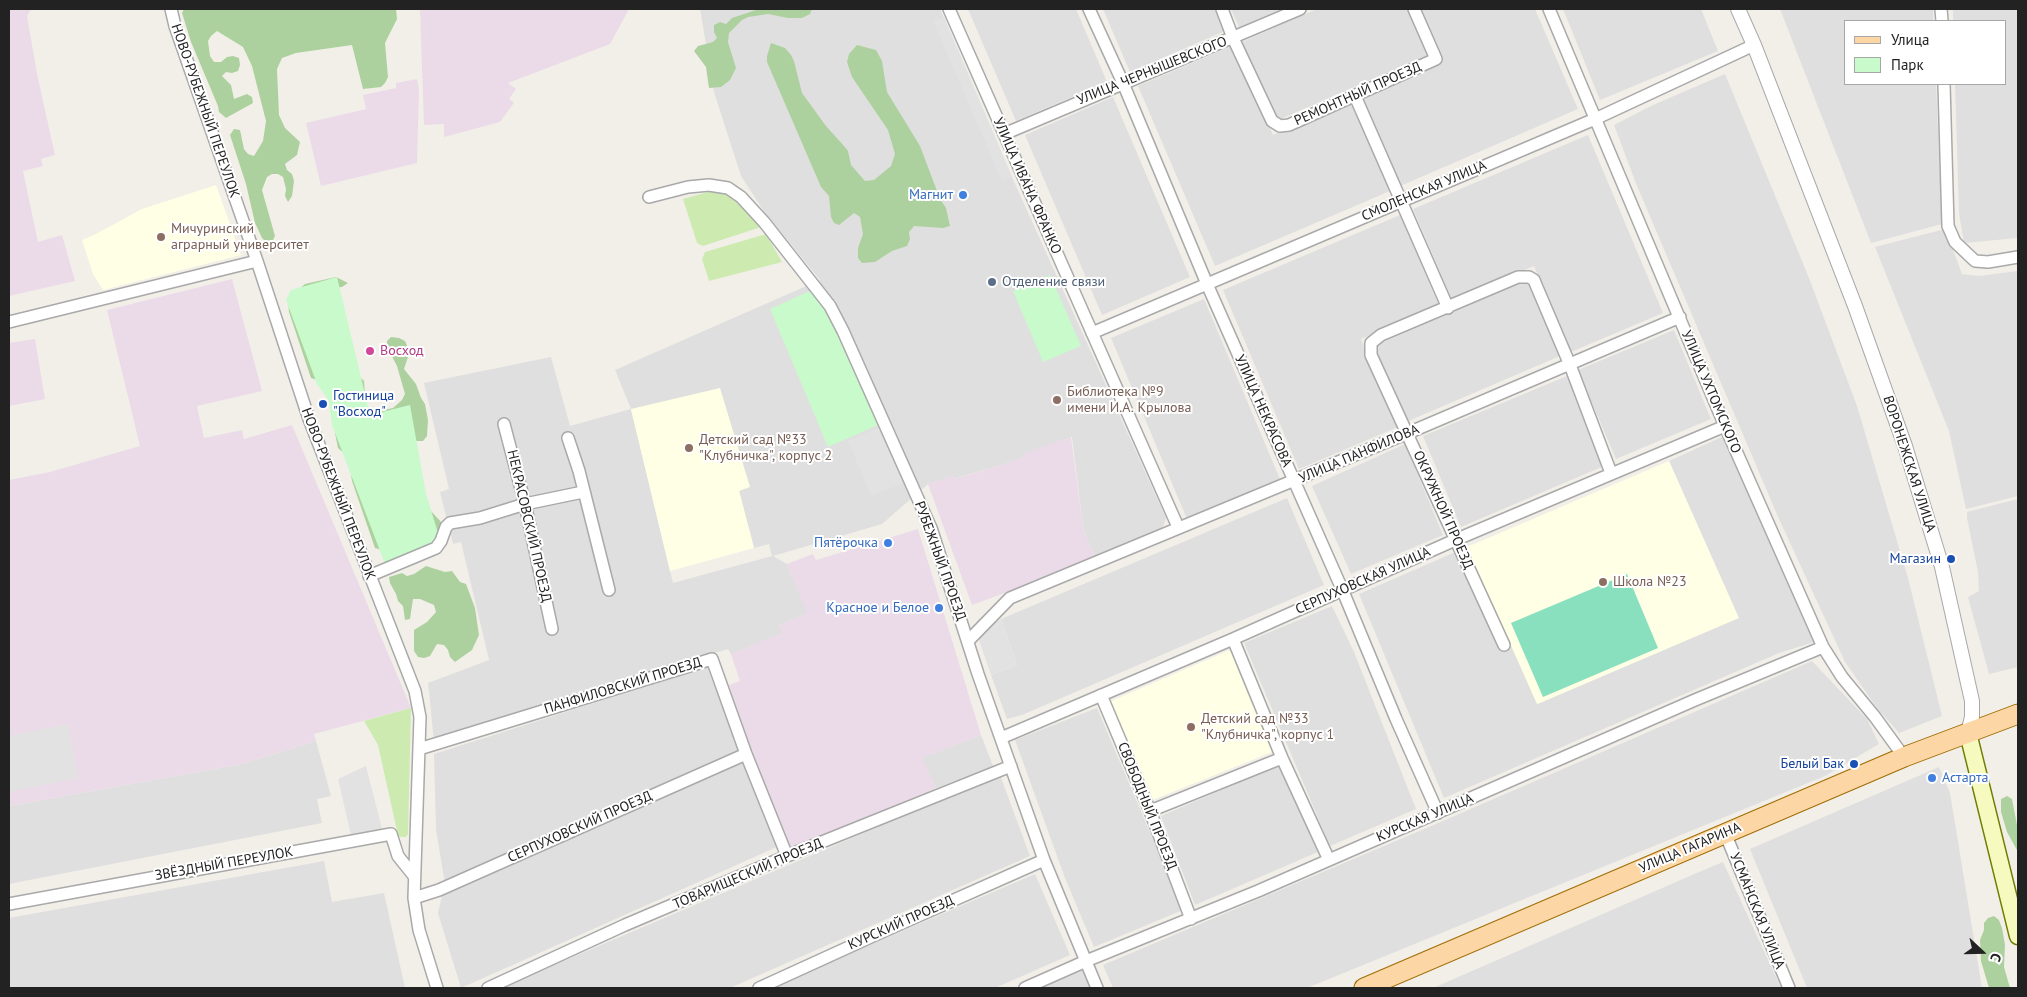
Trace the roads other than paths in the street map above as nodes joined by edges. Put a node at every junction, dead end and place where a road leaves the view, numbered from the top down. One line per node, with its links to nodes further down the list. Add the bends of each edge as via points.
1 (171, 9): 19 (street, НОВО-РУБЕЖНЫЙ ПЕРЕУЛОК)
2 (950, 9): 15 (street, УЛИЦА ИВАНА ФРАНКО)
3 (1089, 9): 11 (street, УЛИЦА НЕКРАСОВА)
4 (1222, 9): 9 (street)
5 (1300, 9): 9 (street, УЛИЦА ЧЕРНЫШЕВСКОГО)
6 (1414, 9): 13 (street, РЕМОНТНЫЙ ПРОЕЗД, via 1436,59)
7 (1549, 9): 14 (street, УЛИЦА УХТОМСКОГО)
8 (1738, 9): 10 (street, ВОРОНЕЖСКАЯ УЛИЦА)
9 (1233, 38): 11 (street, УЛИЦА ЧЕРНЫШЕВСКОГО); 13 (street, РЕМОНТНЫЙ ПРОЕЗД, via 1272,122 1280,126 1288,126)
10 (1754, 45): 14 (street, СМОЛЕНСКАЯ УЛИЦА); 46 (street, ВОРОНЕЖСКАЯ УЛИЦА, via 1855,306 1905,446 1942,567 1968,682 1972,717)
11 (1122, 83): 15 (street, УЛИЦА ЧЕРНЫШЕВСКОГО); 20 (street, УЛИЦА НЕКРАСОВА)
12 (1944, 85): 18 (street, via 1948,226 1955,242 1976,261)
13 (1355, 96): 17 (street)
14 (1595, 119): 17 (street, СМОЛЕНСКАЯ УЛИЦА); 22 (street, УЛИЦА УХТОМСКОГО)
15 (1004, 134): 24 (street, УЛИЦА ИВАНА ФРАНКО)
16 (649, 198): 41 (street, РУБЕЖНЫЙ ПРОЕЗД, via 709,185 728,188 764,222 819,290 843,331 931,528)
17 (1401, 201): 20 (street, СМОЛЕНСКАЯ УЛИЦА); 21 (street)
18 (2018, 257)
19 (257, 260): 23 (street); 36 (street, НОВО-РУБЕЖНЫЙ ПЕРЕУЛОК, via 309,420)
20 (1207, 284): 24 (street, СМОЛЕНСКАЯ УЛИЦА); 31 (street, УЛИЦА НЕКРАСОВА)
21 (1448, 308): 25 (street, ОКРУЖНОЙ ПРОЕЗД, via 1518,277 1529,277 1534,280); 28 (street, ОКРУЖНОЙ ПРОЕЗД, via 1381,335 1371,343 1371,355)
22 (1680, 317): 25 (street, УЛИЦА ПАНФИЛОВА); 27 (street, УЛИЦА УХТОМСКОГО)
23 (9, 322)
24 (1092, 333): 34 (street, УЛИЦА ИВАНА ФРАНКО)
25 (1570, 365): 28 (street, УЛИЦА ПАНФИЛОВА); 30 (street, ОКРУЖНОЙ ПРОЕЗД)
26 (504, 424): 33 (street, НЕКРАСОВСКИЙ ПРОЕЗД)
27 (1725, 426): 30 (street, СЕРПУХОВСКАЯ УЛИЦА); 43 (street, УЛИЦА УХТОМСКОГО)
28 (1408, 433): 31 (street, УЛИЦА ПАНФИЛОВА); 35 (street, ОКРУЖНОЙ ПРОЕЗД)
29 (568, 438): 32 (street)
30 (1611, 473): 35 (street, СЕРПУХОВСКАЯ УЛИЦА)
31 (1293, 481): 34 (street, УЛИЦА ПАНФИЛОВА); 37 (street, УЛИЦА НЕКРАСОВА)
32 (583, 492): 33 (street); 38 (street)
33 (525, 504): 36 (street, via 480,518 450,523 436,548); 39 (street, НЕКРАСОВСКИЙ ПРОЕЗД)
34 (1178, 527): 41 (street, УЛИЦА ПАНФИЛОВА, via 1010,598)
35 (1455, 540): 37 (street, СЕРПУХОВСКАЯ УЛИЦА); 42 (street, ОКРУЖНОЙ ПРОЕЗД)
36 (369, 576): 48 (street, НОВО-РУБЕЖНЫЙ ПЕРЕУЛОК, via 415,691 420,717)
37 (1342, 589): 40 (street, СЕРПУХОВСКАЯ УЛИЦА); 54 (street, УЛИЦА НЕКРАСОВА)
38 (609, 590)
39 (552, 629)
40 (1233, 639): 44 (street, СЕРПУХОВСКАЯ УЛИЦА); 51 (street)
41 (968, 641): 47 (street, РУБЕЖНЫЙ ПРОЕЗД)
42 (1504, 645)
43 (1823, 647): 50 (street, УЛИЦА УХТОМСКОГО); 54 (street, КУРСКАЯ УЛИЦА)
44 (1101, 695): 47 (street, СЕРПУХОВСКАЯ УЛИЦА); 53 (street, СВОБОДНЫЙ ПРОЕЗД)
45 (2018, 714): 46 (main road, УЛИЦА ГАГАРИНА)
46 (1968, 733): 50 (main road, УЛИЦА ГАГАРИНА); 61 (main road, ВОРОНЕЖСКАЯ УЛИЦА)
47 (1000, 738): 52 (street, РУБЕЖНЫЙ ПРОЕЗД)
48 (419, 749): 49 (street, ПАНФИЛОВСКИЙ ПРОЕЗД, via 712,659); 59 (street, НОВО-РУБЕЖНЫЙ ПЕРЕУЛОК)
49 (746, 754): 56 (street, ПАНФИЛОВСКИЙ ПРОЕЗД); 60 (street, СЕРПУХОВСКИЙ ПРОЕЗД, via 439,890)
50 (1904, 757): 55 (main road, УЛИЦА ГАГАРИНА)
51 (1282, 758): 53 (street); 58 (street)
52 (1010, 766): 56 (street, ТОВАРИЩЕСКИЙ ПРОЕЗД); 57 (street, РУБЕЖНЫЙ ПРОЕЗД)
53 (1150, 811): 63 (street, СВОБОДНЫЙ ПРОЕЗД)
54 (1438, 813): 58 (street, КУРСКАЯ УЛИЦА)
55 (1725, 833): 71 (main road, УЛИЦА ГАГАРИНА); 72 (street, УСМАНСКАЯ УЛИЦА)
56 (787, 856): 67 (street, ТОВАРИЩЕСКИЙ ПРОЕЗД)
57 (1044, 860): 65 (street, РУБЕЖНЫЙ ПРОЕЗД); 68 (street, КУРСКИЙ ПРОЕЗД)
58 (1329, 860): 63 (street, КУРСКАЯ УЛИЦА)
59 (414, 876): 60 (street, НОВО-РУБЕЖНЫЙ ПЕРЕУЛОК); 62 (street, ЗВЁЗДНЫЙ ПЕРЕУЛОК, via 398,856 391,834)
60 (414, 898): 66 (street, НОВО-РУБЕЖНЫЙ ПЕРЕУЛОК, via 419,930)
61 (2014, 901): 64 (main road, ВОРОНЕЖСКАЯ УЛИЦА)
62 (9, 904)
63 (1191, 919): 65 (street, КУРСКАЯ УЛИЦА)
64 (2018, 936)
65 (1086, 961): 69 (street, КУРСКАЯ УЛИЦА); 70 (street, РУБЕЖНЫЙ ПРОЕЗД)
66 (437, 988)
67 (488, 988)
68 (759, 988)
69 (1026, 988)
70 (1097, 988)
71 (1364, 988)
72 (1790, 988)

